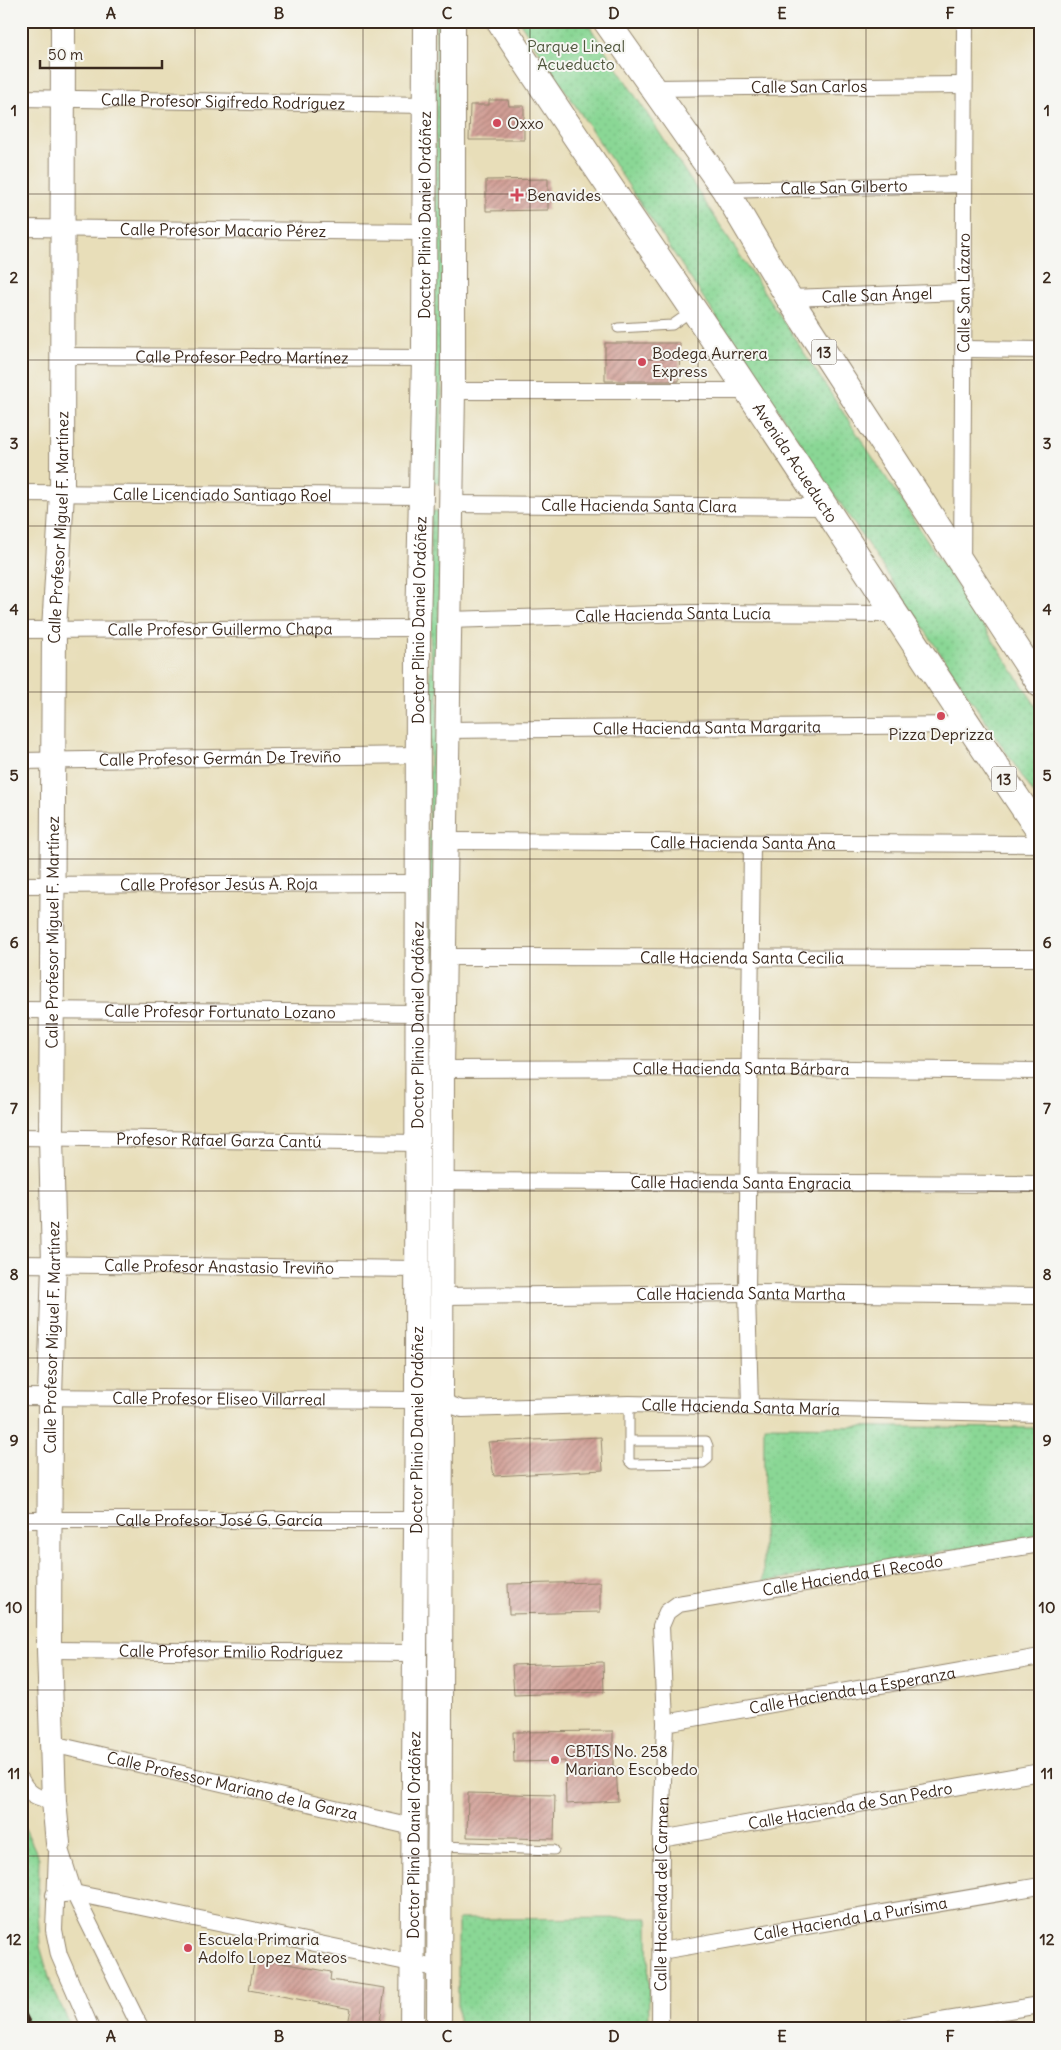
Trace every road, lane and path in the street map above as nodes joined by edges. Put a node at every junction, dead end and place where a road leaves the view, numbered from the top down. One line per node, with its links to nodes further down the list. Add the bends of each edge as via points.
1 (63, 21): 10 (street, Calle Profesor Miguel F. Martínez)
2 (425, 21): 11 (street, Doctor Plinio Daniel Ordóñez)
3 (452, 21): 26 (street, Doctor Plinio Daniel Ordóñez)
4 (499, 21): 19 (main road, Avenida Acueducto / 13)
5 (606, 21): 8 (main road, 13)
6 (965, 21): 7 (street, Calle San Lázaro)
7 (964, 85): 8 (street, Calle San Carlos); 12 (street, Calle San Lázaro)
8 (653, 88): 13 (main road, 13)
9 (21, 98): 10 (street, Calle Profesor Sigifredo Rodríguez)
10 (63, 98): 11 (street, Calle Profesor Sigifredo Rodríguez); 15 (street, Calle Profesor Miguel F. Martínez)
11 (426, 105): 16 (street, Doctor Plinio Daniel Ordóñez)
12 (962, 184): 13 (street, Calle San Gilberto); 17 (street, Calle San Lázaro)
13 (725, 190): 18 (main road, 13)
14 (21, 228): 15 (street, Calle Profesor Macario Pérez)
15 (62, 228): 16 (street, Calle Profesor Macario Pérez); 23 (street, Calle Profesor Miguel F. Martínez)
16 (425, 232): 24 (street, Doctor Plinio Daniel Ordóñez)
17 (963, 292): 18 (street, Calle San Ángel); 21 (street, Calle San Lázaro)
18 (789, 298): 32 (main road, 13)
19 (694, 310): 20 (lane, via 672,325); 25 (main road, Avenida Acueducto / 13)
20 (618, 328)
21 (964, 349): 22 (street); 32 (street, Calle San Lázaro)
22 (1040, 350)
23 (61, 356): 24 (street, Calle Profesor Pedro Martínez); 28 (street, Calle Profesor Miguel F. Martínez)
24 (424, 358): 29 (street, Doctor Plinio Daniel Ordóñez)
25 (748, 391): 26 (street); 31 (main road, Avenida Acueducto / 13)
26 (453, 392): 30 (street, Doctor Plinio Daniel Ordóñez)
27 (21, 493): 28 (street, Calle Licenciado Santiago Roel)
28 (62, 493): 29 (street, Calle Licenciado Santiago Roel); 37 (street, Calle Profesor Miguel F. Martínez)
29 (422, 496): 30 (street); 35 (street, Doctor Plinio Daniel Ordóñez)
30 (451, 504): 31 (street, Calle Hacienda Santa Clara); 34 (street, Doctor Plinio Daniel Ordóñez)
31 (825, 507): 33 (main road, Avenida Acueducto / 13)
32 (962, 564): 38 (main road, 13)
33 (896, 614): 34 (street, Calle Hacienda Santa Lucía, via 692,614); 39 (main road, Avenida Acueducto / 13)
34 (448, 620): 40 (street, Doctor Plinio Daniel Ordóñez)
35 (418, 628): 37 (street, Calle Profesor Guillermo Chapa); 41 (street, Doctor Plinio Daniel Ordóñez)
36 (21, 630): 37 (street, Calle Profesor Guillermo Chapa)
37 (54, 630): 43 (street, Calle Profesor Miguel F. Martínez)
38 (1040, 684)
39 (968, 726): 40 (street, Calle Hacienda Santa Margarita); 44 (main road, Avenida Acueducto / 13)
40 (447, 730): 45 (street, Doctor Plinio Daniel Ordóñez)
41 (418, 755): 43 (street, Calle Profesor Germán De Treviño); 48 (street, Doctor Plinio Daniel Ordóñez)
42 (21, 761): 43 (street, Calle Profesor Germán De Treviño)
43 (54, 761): 50 (street, Calle Profesor Miguel F. Martínez)
44 (1040, 832)
45 (445, 842): 46 (street, Calle Hacienda Santa Ana); 51 (street, Doctor Plinio Daniel Ordóñez)
46 (752, 843): 47 (street, Calle Hacienda Santa Ana); 52 (street)
47 (1040, 844)
48 (417, 884): 50 (street, Calle Profesor Jesús A. Roja); 56 (street, Doctor Plinio Daniel Ordóñez)
49 (21, 885): 50 (street, Calle Profesor Jesús A. Roja)
50 (53, 886): 55 (street, Calle Profesor Miguel F. Martínez)
51 (443, 957): 52 (street, Calle Hacienda Santa Cecilia); 58 (street, Doctor Plinio Daniel Ordóñez)
52 (752, 957): 53 (street, Calle Hacienda Santa Cecilia); 57 (street)
53 (1040, 958)
54 (21, 1010): 55 (street, Calle Profesor Fortunato Lozano)
55 (52, 1010): 56 (street, Calle Profesor Fortunato Lozano); 61 (street, Calle Profesor Miguel F. Martínez)
56 (418, 1014): 62 (street, Doctor Plinio Daniel Ordóñez)
57 (749, 1068): 58 (street, Calle Hacienda Santa Bárbara); 59 (street, Calle Hacienda Santa Bárbara); 64 (street)
58 (442, 1069): 63 (street, Doctor Plinio Daniel Ordóñez)
59 (1040, 1072)
60 (21, 1137): 61 (street, Profesor Rafael Garza Cantú)
61 (52, 1137): 62 (street, Profesor Rafael Garza Cantú); 67 (street, Calle Profesor Miguel F. Martínez)
62 (417, 1143): 68 (street, Doctor Plinio Daniel Ordóñez)
63 (441, 1181): 64 (street, Calle Hacienda Santa Engracia); 70 (street, Doctor Plinio Daniel Ordóñez)
64 (749, 1182): 65 (street, Calle Hacienda Santa Engracia); 69 (street)
65 (1040, 1184)
66 (21, 1264): 67 (street, Calle Profesor Anastasio Treviño)
67 (54, 1264): 68 (street, Calle Profesor Anastasio Treviño); 73 (street, Calle Profesor Miguel F. Martínez)
68 (417, 1269): 74 (street, Doctor Plinio Daniel Ordóñez)
69 (747, 1293): 70 (street, Calle Hacienda Santa Martha); 71 (street, Calle Hacienda Santa Martha); 77 (street)
70 (442, 1296): 75 (street, Doctor Plinio Daniel Ordóñez)
71 (1040, 1296)
72 (21, 1397): 73 (street, Calle Profesor Eliseo Villarreal)
73 (50, 1397): 74 (street, Calle Profesor Eliseo Villarreal); 80 (street, Calle Profesor Miguel F. Martínez)
74 (417, 1400): 75 (street); 82 (street, Doctor Plinio Daniel Ordóñez)
75 (442, 1402): 76 (street, Calle Hacienda Santa María, via 462,1409); 96 (street, Doctor Plinio Daniel Ordóñez)
76 (629, 1404): 77 (street, Calle Hacienda Santa María); 79 (lane)
77 (750, 1407): 78 (street, Calle Hacienda Santa María)
78 (1040, 1414)
79 (629, 1442): 79 (lane, via 629,1461 632,1464 703,1463 708,1459 706,1441)
80 (50, 1519): 81 (street, Calle Profesor José G. García); 82 (street, Calle Profesor José G. García); 85 (street, Calle Profesor Miguel F. Martínez)
81 (21, 1520)
82 (415, 1520): 86 (street, Doctor Plinio Daniel Ordóñez)
83 (1040, 1544): 84 (street, Calle Hacienda El Recodo, via 678,1604)
84 (668, 1612): 88 (street, Calle Hacienda del Carmen, via 661,1626)
85 (49, 1650): 86 (street, Calle Profesor Emilio Rodríguez); 89 (street, Calle Profesor Miguel F. Martínez)
86 (414, 1652): 93 (street, Doctor Plinio Daniel Ordóñez)
87 (1040, 1657): 88 (street, Calle Hacienda La Esperanza)
88 (665, 1723): 94 (street, Calle Hacienda del Carmen)
89 (52, 1744): 92 (street, Calle Profesor Miguel F. Martínez); 93 (street, Calle Professor Mariano de la Garza)
90 (1040, 1772): 94 (street, Calle Hacienda de San Pedro)
91 (21, 1780): 92 (street, via 33,1795)
92 (54, 1801): 95 (street, Calle Profesor Miguel F. Martínez)
93 (413, 1827): 102 (street, Doctor Plinio Daniel Ordóñez)
94 (661, 1839): 101 (street, Calle Hacienda del Carmen)
95 (58, 1843): 99 (street); 100 (street)
96 (441, 1846): 97 (lane); 103 (street, Doctor Plinio Daniel Ordóñez)
97 (554, 1850)
98 (1040, 1886): 101 (street, Calle Hacienda La Purísima)
99 (74, 1893): 100 (street); 102 (street); 106 (street)
100 (54, 1896): 105 (street, via 54,1930 59,1955)
101 (661, 1951): 109 (street, Calle Hacienda del Carmen)
102 (413, 1965): 103 (street); 107 (street, Doctor Plinio Daniel Ordóñez)
103 (440, 1969): 108 (street, Doctor Plinio Daniel Ordóñez)
104 (1040, 2005): 110 (street)
105 (91, 2029)
106 (141, 2029)
107 (412, 2029)
108 (439, 2029)
109 (660, 2029)
110 (891, 2029)

